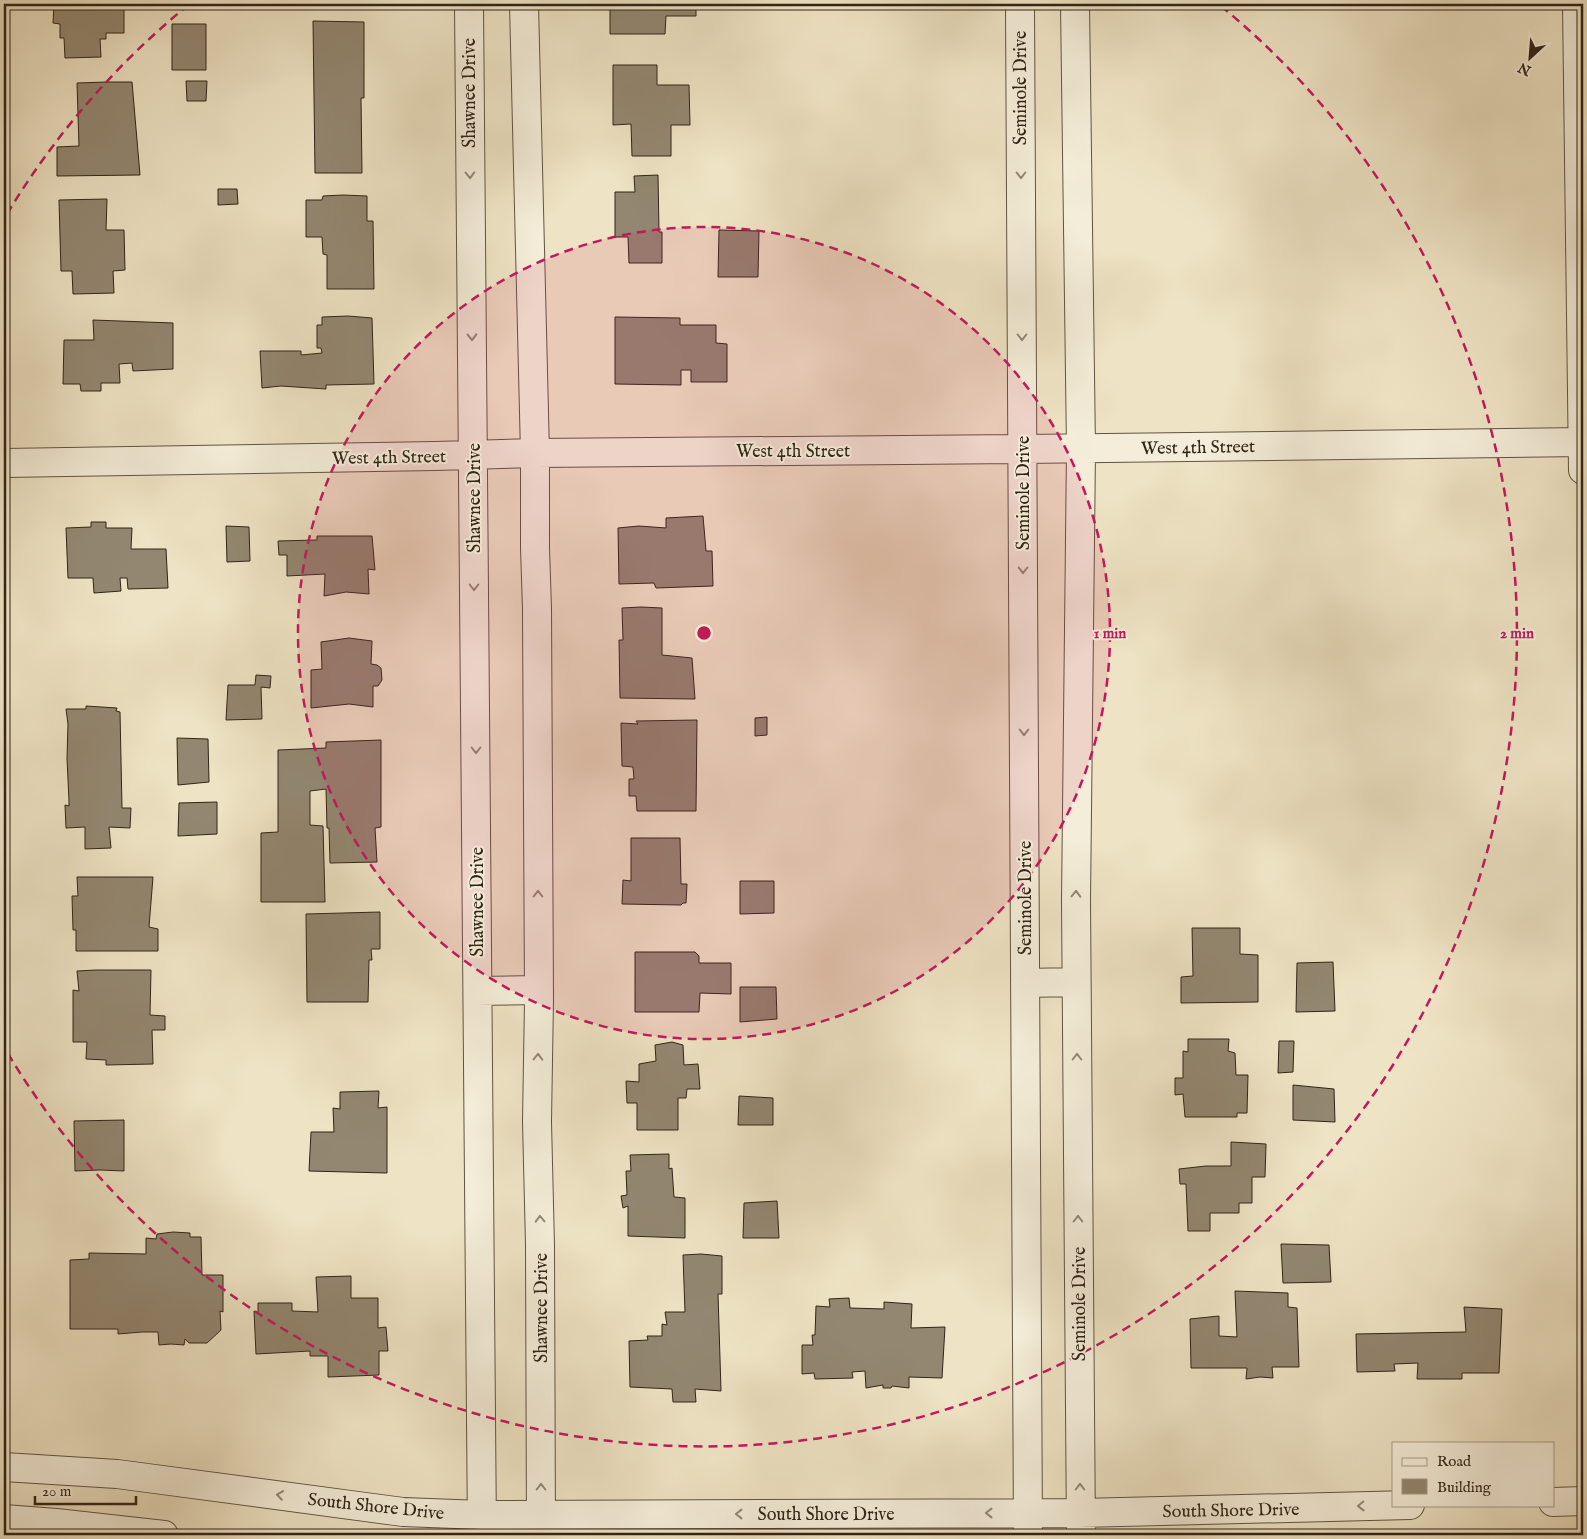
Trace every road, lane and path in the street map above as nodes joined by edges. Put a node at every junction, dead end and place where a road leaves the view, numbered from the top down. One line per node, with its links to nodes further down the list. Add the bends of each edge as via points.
1 (469, 4): 10 (street, Shawnee Drive, one-way to 10)
2 (524, 4): 9 (street, Shawnee Drive)
3 (1020, 4): 8 (street, Seminole Drive, one-way to 8)
4 (1075, 4): 7 (street, Seminole Drive)
5 (1577, 4): 6 (street)
6 (1583, 442): 7 (street, West 4th Street); 12 (street)
7 (1081, 448): 8 (street, West 4th Street); 13 (street, Seminole Drive, one-way to 7)
8 (1023, 449): 9 (street, West 4th Street); 14 (street, Seminole Drive, one-way to 14)
9 (535, 453): 10 (street, West 4th Street); 15 (street, Shawnee Drive, one-way to 9)
10 (473, 455): 11 (street, West 4th Street); 16 (street, Shawnee Drive, one-way to 16)
11 (4, 463)
12 (1583, 470)
13 (1076, 982): 14 (street); 23 (street, Seminole Drive, one-way to 13)
14 (1025, 983): 22 (street, Seminole Drive)
15 (539, 990): 16 (street); 25 (street, Shawnee Drive, one-way to 15)
16 (478, 991): 24 (street, Shawnee Drive)
17 (4, 1467): 24 (street, South Shore Drive, one-way to 17, via 117,1474)
18 (1583, 1501): 19 (street)
19 (1554, 1502)
20 (1393, 1506): 23 (street, South Shore Drive, one-way to 23)
21 (4, 1519): 26 (street)
22 (1027, 1524): 23 (street, South Shore Drive); 25 (street, South Shore Drive, one-way to 25)
23 (1080, 1524)
24 (482, 1525): 25 (street, South Shore Drive)
25 (541, 1525)
26 (164, 1535)

